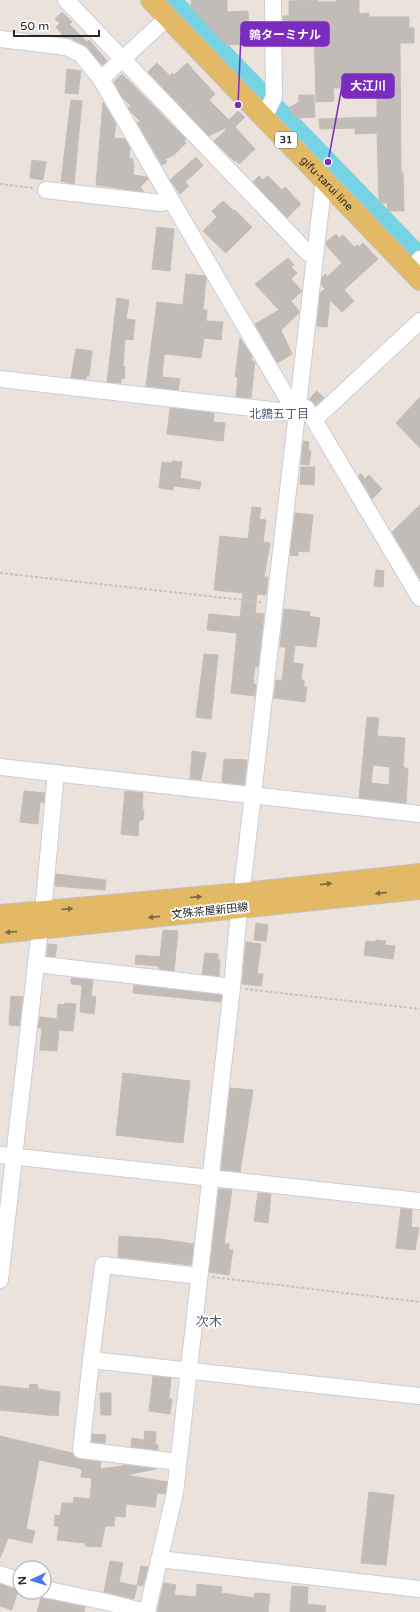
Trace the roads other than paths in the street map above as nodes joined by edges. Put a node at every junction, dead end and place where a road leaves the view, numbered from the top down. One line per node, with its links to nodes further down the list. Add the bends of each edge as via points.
1 (66, 0): 6 (street)
2 (151, 0): 4 (main road, gifu-tarui line / 31)
3 (273, 0): 8 (street)
4 (168, 17): 6 (street); 8 (main road, gifu-tarui line / 31)
5 (0, 39): 7 (street, via 66,47 81,54)
6 (122, 60): 7 (street); 12 (street, via 308,253)
7 (100, 79): 11 (street)
8 (268, 107): 9 (main road, gifu-tarui line / 31)
9 (326, 182): 12 (street, via 323,188); 13 (main road, gifu-tarui line / 31)
10 (46, 190): 11 (street, via 161,203)
11 (171, 200): 16 (street)
12 (315, 255): 16 (street)
13 (417, 270)
14 (420, 321): 17 (street)
15 (0, 379): 16 (street)
16 (297, 409): 17 (street, via 306,408); 21 (street)
17 (314, 420): 18 (street)
18 (419, 593)
19 (0, 767): 20 (street)
20 (56, 773): 21 (street); 27 (street)
21 (252, 796): 22 (street); 25 (street)
22 (420, 814)
23 (420, 874): 25 (main road, 文殊茶屋新田線, one-way to 23)
24 (420, 889): 25 (main road, 文殊茶屋新田線, one-way to 25)
25 (241, 900): 27 (main road, 文殊茶屋新田線); 30 (street)
26 (0, 915): 27 (main road, 文殊茶屋新田線)
27 (41, 920): 28 (main road, 文殊茶屋新田線, one-way to 28); 29 (street)
28 (0, 933)
29 (36, 964): 30 (street); 31 (street)
30 (232, 987): 32 (street)
31 (7, 1156): 32 (street); 35 (street)
32 (209, 1178): 33 (street); 34 (street)
33 (420, 1201)
34 (198, 1276): 36 (street, via 103,1265); 37 (street)
35 (0, 1280)
36 (91, 1360): 37 (street); 39 (street, via 81,1450)
37 (188, 1371): 38 (street); 39 (street)
38 (420, 1396)
39 (178, 1462): 40 (street, via 175,1493)
40 (159, 1559): 43 (street); 45 (street)
41 (0, 1574): 42 (street)
42 (12, 1578)
43 (420, 1589)
44 (52, 1591): 45 (street)
45 (146, 1612)

